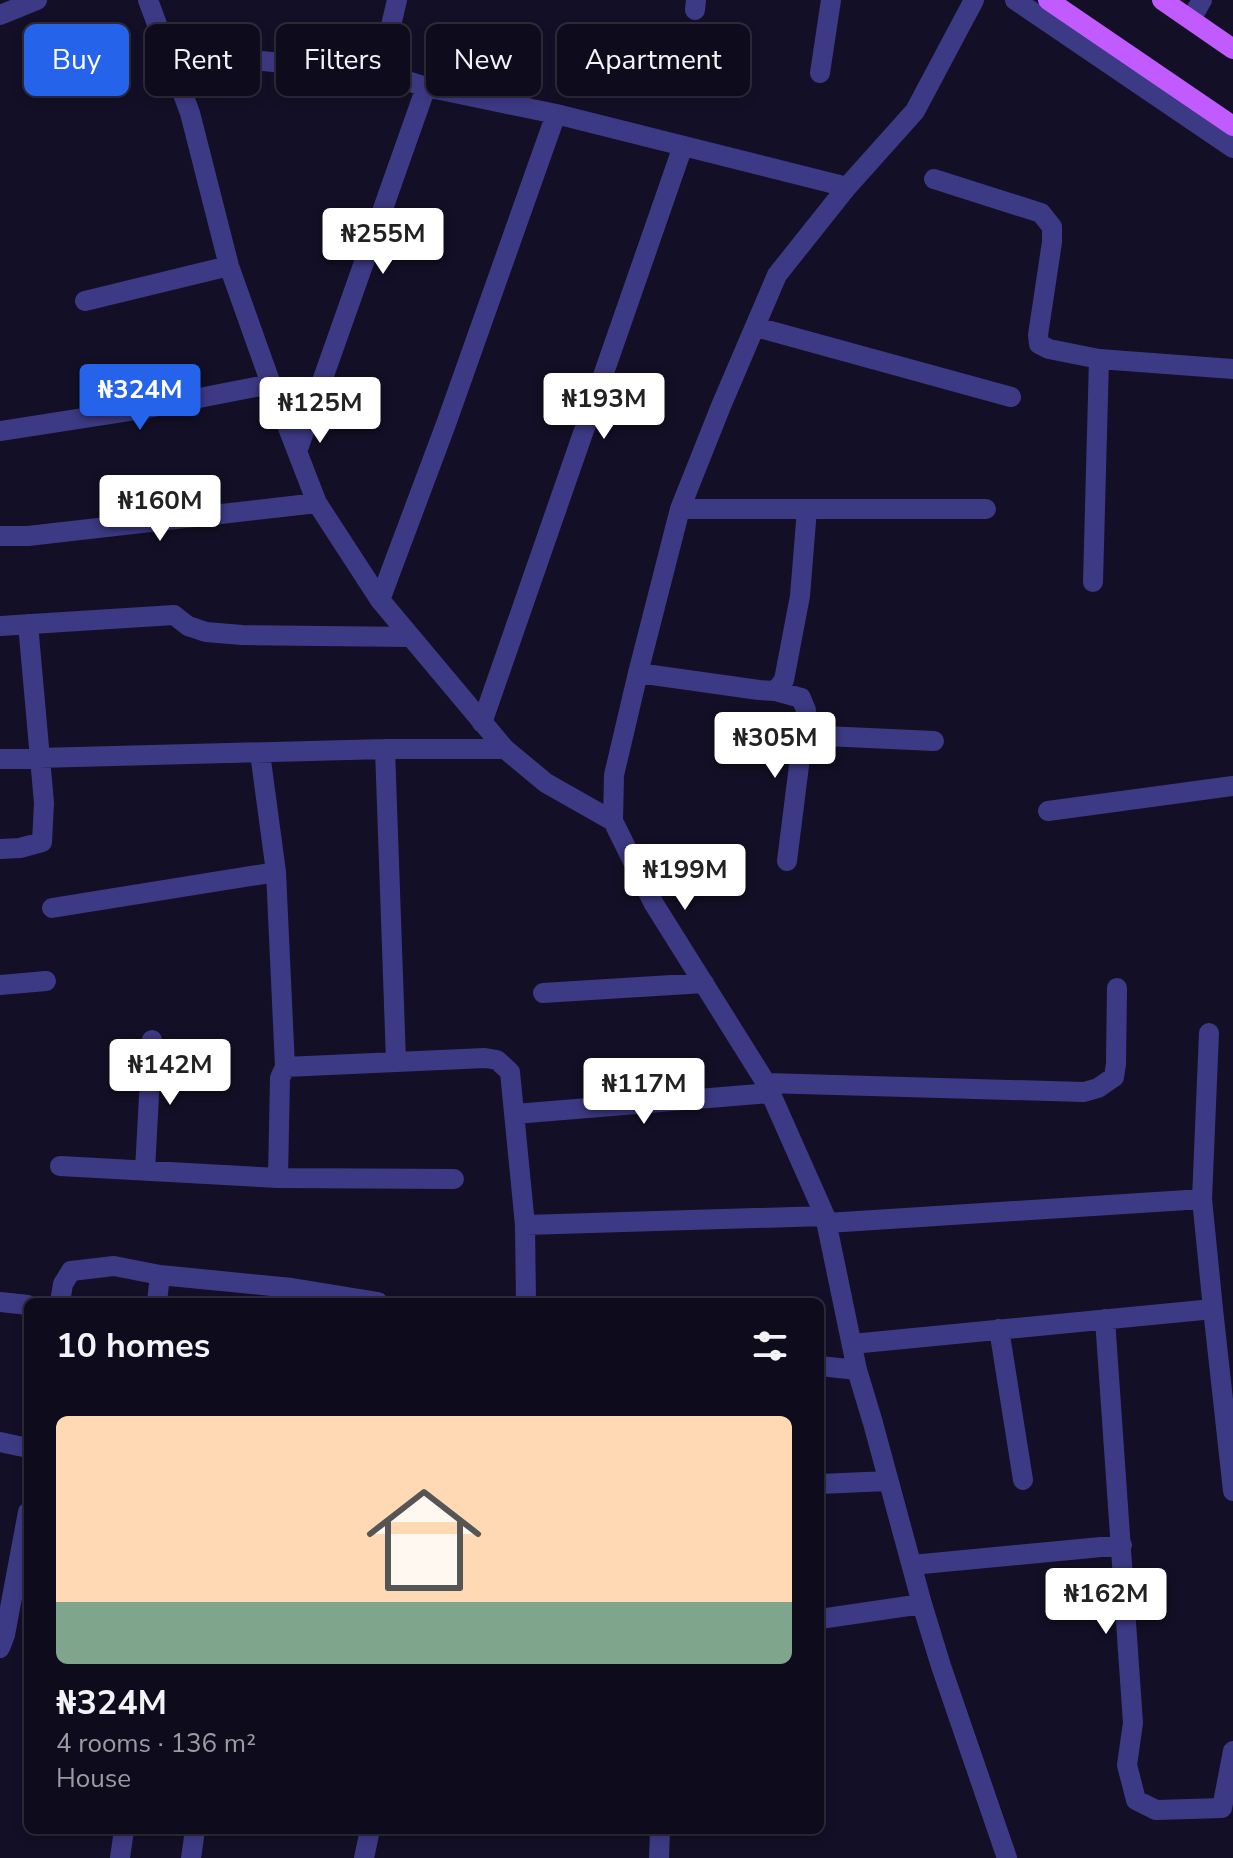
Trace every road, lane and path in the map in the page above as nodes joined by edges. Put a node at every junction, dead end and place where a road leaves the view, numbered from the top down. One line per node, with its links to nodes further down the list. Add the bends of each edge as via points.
1 (37, 0): 10 (street)
2 (148, 0): 12 (street)
3 (397, 0): 13 (street)
4 (831, 0): 15 (street)
5 (974, 0): 25 (street, via 915,111)
6 (1015, 0): 23 (street)
7 (1048, 0): 21 (main road)
8 (1162, 0): 11 (main road)
9 (1202, 0): 11 (street)
10 (0, 15)
11 (1191, 19): 14 (main road)
12 (157, 24)
13 (391, 24)
14 (1233, 49)
15 (820, 73)
16 (410, 82): 17 (street)
17 (426, 87): 34 (street)
18 (184, 96): 26 (street)
19 (469, 96): 20 (street)
20 (556, 114): 22 (street); 41 (street)
21 (1233, 126)
22 (683, 146): 25 (street); 47 (street)
23 (1233, 148)
24 (934, 179): 29 (street, via 1041,213 1052,227 1052,242 1039,344)
25 (847, 187): 28 (street, via 777,275)
26 (229, 266): 27 (street); 31 (street)
27 (85, 301)
28 (756, 327): 32 (street); 36 (street)
29 (1099, 359): 30 (street); 40 (street)
30 (1233, 369)
31 (271, 384): 33 (street); 34 (street)
32 (1011, 397)
33 (0, 431)
34 (298, 449): 35 (street)
35 (317, 503): 39 (street); 41 (street)
36 (680, 509): 37 (street); 45 (street)
37 (807, 509): 38 (street); 46 (street, via 800,596 784,680)
38 (986, 509)
39 (0, 536)
40 (1093, 582)
41 (380, 600): 44 (street)
42 (28, 624): 43 (street); 44 (street, via 174,615 206,632); 53 (street)
43 (0, 626)
44 (411, 637): 47 (street)
45 (638, 673): 46 (street); 57 (street, via 614,775)
46 (776, 691): 48 (street, via 801,698 806,710)
47 (482, 723): 51 (street)
48 (803, 735): 49 (street); 59 (street)
49 (934, 741)
50 (385, 749): 51 (street); 52 (street); 69 (street)
51 (505, 749): 57 (street, via 546,783)
52 (260, 753): 53 (street); 60 (street)
53 (41, 758): 54 (street); 58 (street, via 42,842)
54 (0, 759)
55 (1233, 786): 56 (street)
56 (1048, 811)
57 (613, 821): 63 (street, via 654,904)
58 (0, 849)
59 (787, 861)
60 (276, 872): 61 (street); 70 (street)
61 (52, 908)
62 (46, 981): 64 (street)
63 (704, 983): 66 (street); 71 (street)
64 (0, 985)
65 (1117, 988): 71 (street, via 1114,1077 1098,1088)
66 (543, 993)
67 (1209, 1033): 77 (street)
68 (152, 1040): 74 (street)
69 (396, 1061): 70 (street); 72 (street, via 497,1060 510,1072)
70 (285, 1067): 75 (street, via 280,1078)
71 (768, 1088): 72 (street); 78 (street)
72 (515, 1114): 79 (street)
73 (60, 1166): 74 (street)
74 (145, 1170): 75 (street)
75 (278, 1178): 76 (street)
76 (454, 1179)
77 (1202, 1199): 78 (street); 87 (street)
78 (826, 1219): 79 (street); 90 (street)
79 (525, 1225): 84 (street)
80 (160, 1275): 81 (street, via 114,1266 71,1271); 82 (street); 83 (street)
81 (61, 1298)
82 (157, 1298)
83 (353, 1298)
84 (526, 1298)
85 (0, 1302): 86 (street)
86 (24, 1305)
87 (1213, 1309): 88 (street); 98 (street)
88 (1105, 1319): 89 (street); 100 (street)
89 (999, 1329): 90 (street); 95 (street)
90 (852, 1344): 92 (street)
91 (824, 1366): 92 (street)
92 (857, 1370): 96 (street)
93 (0, 1442): 94 (street)
94 (24, 1447)
95 (1023, 1480)
96 (888, 1481): 97 (street); 101 (street)
97 (824, 1484)
98 (1233, 1491)
99 (24, 1531): 102 (street)
100 (1122, 1545): 101 (street); 107 (street, via 1133,1723 1127,1765 1136,1800 1156,1810)
101 (912, 1565): 103 (street)
102 (15, 1573): 105 (street)
103 (922, 1604): 104 (street); 116 (street)
104 (824, 1618)
105 (0, 1648)
106 (1233, 1751): 107 (street)
107 (1227, 1807)
108 (123, 1834): 112 (street)
109 (194, 1834): 113 (street)
110 (369, 1834): 114 (street)
111 (660, 1834): 115 (street)
112 (120, 1858)
113 (191, 1858)
114 (364, 1858)
115 (659, 1858)
116 (1007, 1858)

